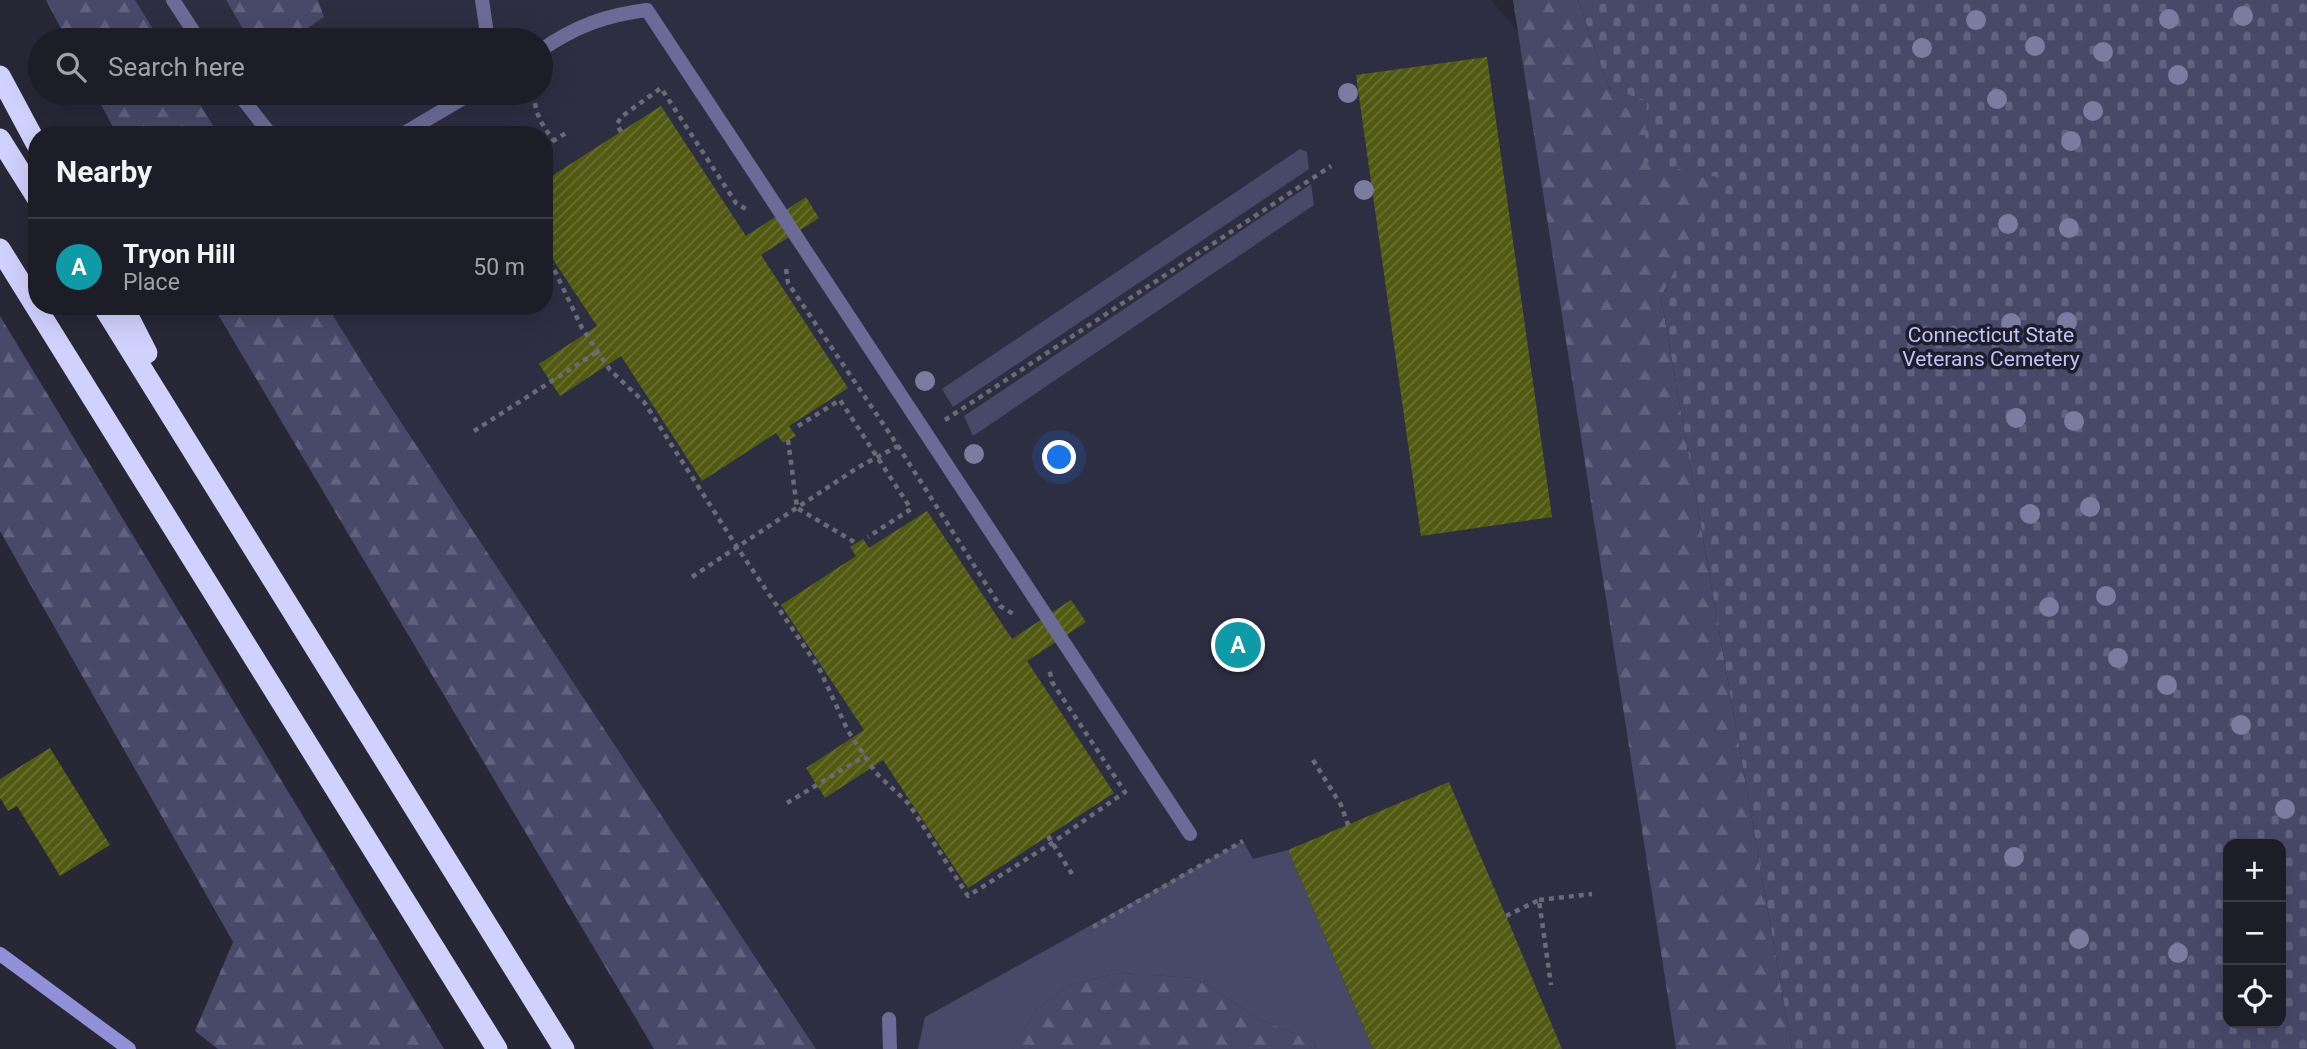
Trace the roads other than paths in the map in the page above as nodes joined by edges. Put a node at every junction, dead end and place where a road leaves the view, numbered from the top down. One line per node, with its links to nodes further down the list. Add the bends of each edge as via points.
1 (173, 0): 3 (lane)
2 (482, 0): 4 (lane)
3 (191, 28)
4 (486, 28)
5 (553, 43): 20 (lane, via 590,22 647,10)
6 (0, 76): 11 (highway)
7 (247, 105): 9 (lane)
8 (452, 105): 10 (lane)
9 (264, 126)
10 (416, 126)
11 (28, 128)
12 (0, 139): 13 (highway)
13 (28, 184)
14 (0, 249): 15 (highway)
15 (28, 294)
16 (41, 315): 24 (highway)
17 (109, 315): 19 (highway)
18 (127, 315): 19 (highway)
19 (242, 531): 25 (highway)
20 (1190, 834)
21 (0, 954): 23 (main road)
22 (889, 1019): 26 (lane)
23 (128, 1049)
24 (497, 1049)
25 (564, 1049)
26 (890, 1049)

